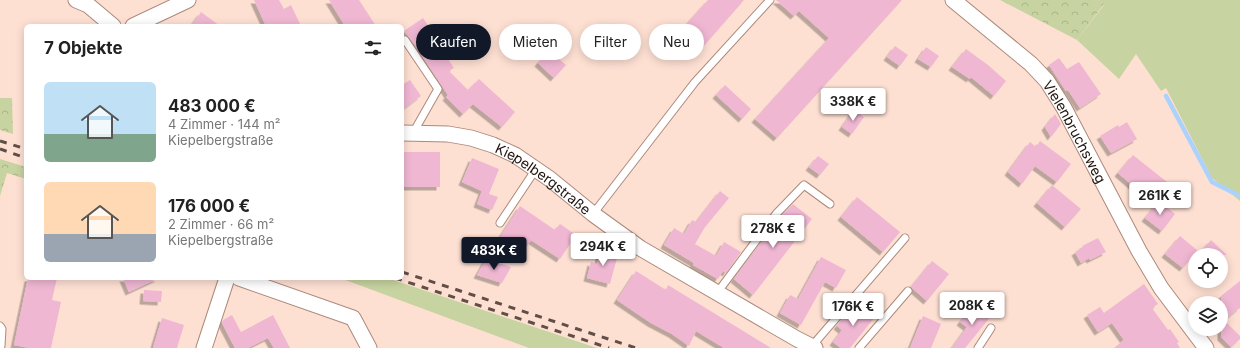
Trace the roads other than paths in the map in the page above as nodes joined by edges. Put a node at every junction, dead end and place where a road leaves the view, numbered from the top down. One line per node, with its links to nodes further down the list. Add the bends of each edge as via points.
1 (76, 0): 5 (street, via 88,5)
2 (188, 0): 6 (street)
3 (770, 0): 11 (lane, via 696,82)
4 (953, 0): 26 (street, Vielenbruchsweg, via 1031,64 1047,81 1064,108 1139,251 1162,288)
5 (110, 24)
6 (137, 24)
7 (404, 40): 8 (lane, via 438,89)
8 (407, 133): 9 (street, Kiepelbergstraße, via 448,134 471,138 515,155)
9 (536, 170): 11 (street, Kiepelbergstraße); 12 (lane)
10 (830, 204): 17 (lane, via 804,185 776,214)
11 (593, 214): 17 (street, Kiepelbergstraße, via 640,248)
12 (500, 223)
13 (905, 238): 20 (lane)
14 (226, 280): 22 (street)
15 (244, 280): 23 (street, via 353,318)
16 (908, 291): 24 (lane)
17 (717, 293): 20 (street, Kiepelbergstraße)
18 (0, 326): 21 (lane)
19 (992, 328): 25 (lane)
20 (814, 347)
21 (0, 348)
22 (204, 348)
23 (369, 348)
24 (859, 348)
25 (978, 348)
26 (1206, 348)

